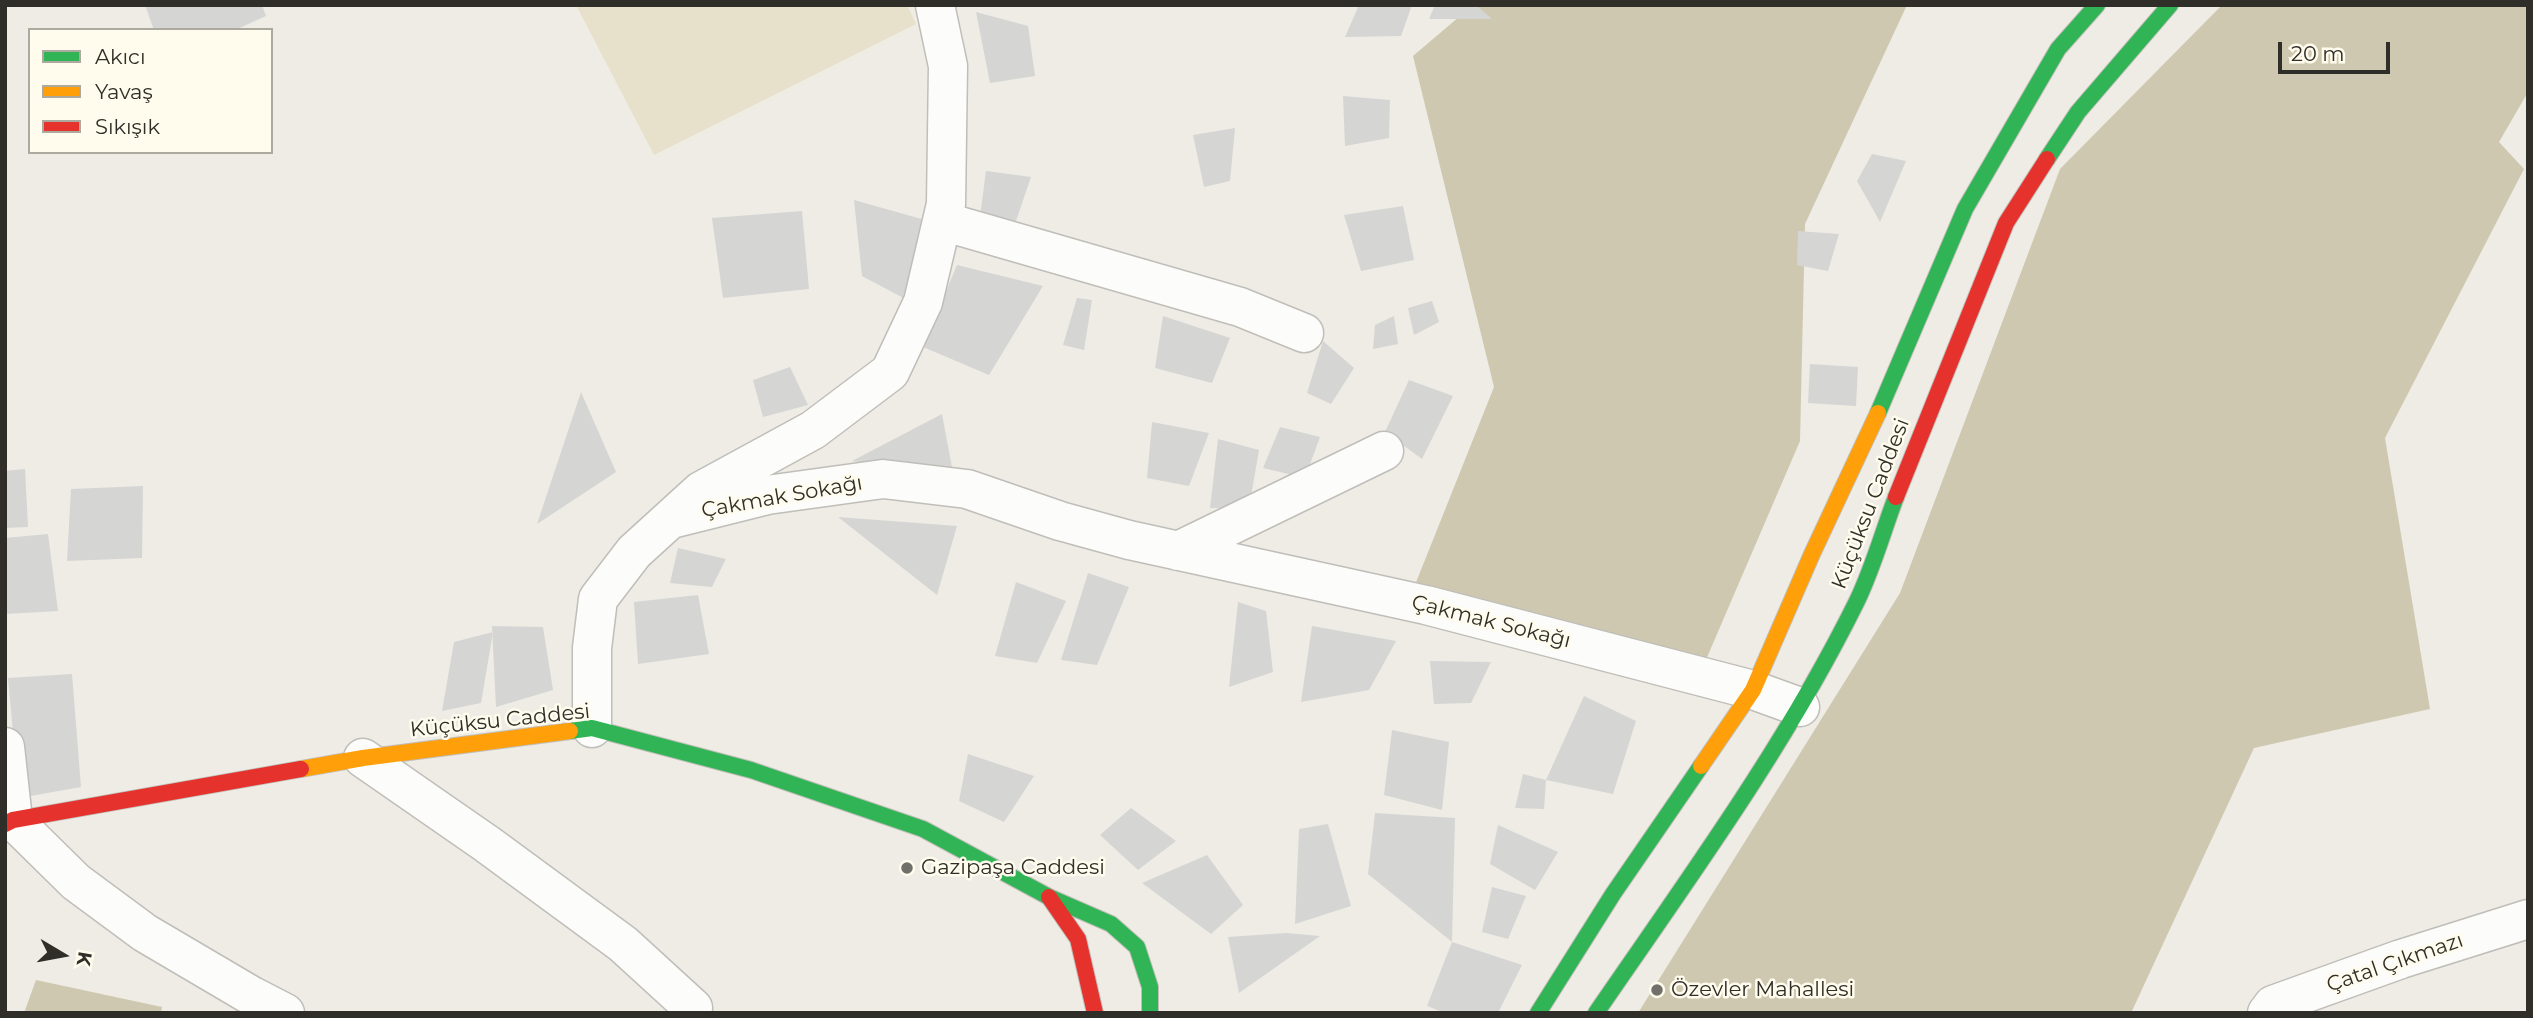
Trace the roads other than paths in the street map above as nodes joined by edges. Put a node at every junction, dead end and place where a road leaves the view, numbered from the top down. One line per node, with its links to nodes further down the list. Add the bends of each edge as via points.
1 (935, 5): 4 (street, via 948,66)
2 (2097, 5): 9 (main road, Küçüksu Caddesi, via 2058,50 1965,209)
3 (2170, 5): 10 (main road, Küçüksu Caddesi, via 2078,112 2006,223 1858,599)
4 (942, 221): 5 (street, via 1240,307); 7 (street, via 923,302 890,372 813,429 701,491)
5 (1304, 332)
6 (1384, 451): 8 (street)
7 (671, 519): 8 (street, Çakmak Sokağı, via 767,495 883,479 967,489 1060,522); 11 (street, via 634,552 598,599 592,648)
8 (1178, 551): 9 (street, Çakmak Sokağı, via 1426,605)
9 (1753, 690): 10 (street, Çakmak Sokağı); 21 (main road, Küçüksu Caddesi, via 1613,894)
10 (1800, 707): 22 (main road, Küçüksu Caddesi, via 1733,814)
11 (592, 728): 13 (main road, Küçüksu Caddesi); 15 (main road, Küçüksu Caddesi, via 751,771 923,829)
12 (5, 747): 14 (street)
13 (363, 758): 14 (main road, Küçüksu Caddesi); 17 (street, via 623,944)
14 (8, 821): 18 (street, via 76,882 145,933)
15 (1049, 897): 19 (main road, Küçüksu Caddesi, via 1078,939); 20 (main road, Küçüksu Caddesi, via 1111,924 1137,947 1150,987)
16 (2528, 919): 23 (street, Çatal Çıkmazı, via 2401,959 2273,1006)
17 (693, 1008)
18 (285, 1013)
19 (1095, 1013)
20 (1150, 1013)
21 (1538, 1013)
22 (1596, 1013)
23 (2267, 1013)

